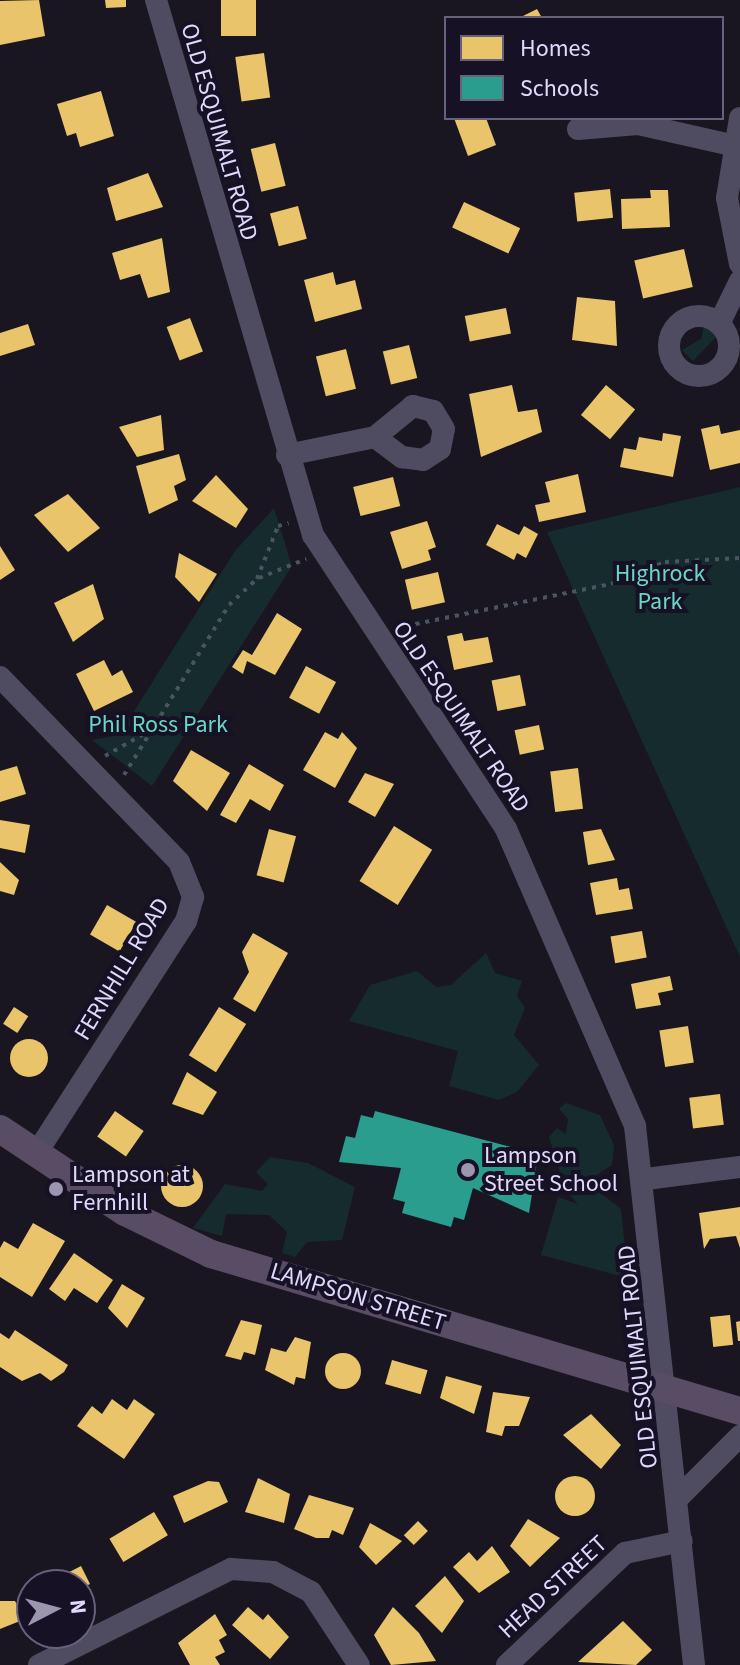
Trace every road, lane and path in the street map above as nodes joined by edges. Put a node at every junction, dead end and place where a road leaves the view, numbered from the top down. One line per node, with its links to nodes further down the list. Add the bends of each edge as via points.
1 (156, 0): 9 (street, OLD ESQUIMALT ROAD)
2 (740, 118): 4 (street)
3 (578, 129): 4 (street, via 638,124)
4 (737, 146): 5 (street, via 727,198)
5 (740, 264)
6 (740, 281): 7 (street)
7 (719, 324)
8 (375, 437): 9 (street)
9 (287, 455): 10 (street, OLD ESQUIMALT ROAD)
10 (307, 518): 11 (street, OLD ESQUIMALT ROAD); 13 (path, via 278,526)
11 (320, 552): 13 (path); 14 (street, OLD ESQUIMALT ROAD)
12 (740, 558): 14 (path, via 665,562 611,584)
13 (257, 579): 16 (path, via 229,605 209,648)
14 (373, 634): 22 (street, OLD ESQUIMALT ROAD, via 506,829 628,1109)
15 (0, 677): 17 (street, FERNHILL ROAD)
16 (144, 733): 17 (path); 18 (path)
17 (85, 770): 18 (street, FERNHILL ROAD)
18 (108, 793): 20 (street, FERNHILL ROAD, via 187,872 191,909)
19 (0, 1129): 20 (main road, LAMPSON STREET)
20 (36, 1154): 23 (main road, LAMPSON STREET, via 125,1212 211,1254)
21 (740, 1167): 22 (street)
22 (646, 1179): 23 (street, OLD ESQUIMALT ROAD)
23 (666, 1389): 24 (main road, LAMPSON STREET); 26 (street, OLD ESQUIMALT ROAD)
24 (740, 1411)
25 (740, 1436): 26 (street)
26 (678, 1498): 27 (street, OLD ESQUIMALT ROAD)
27 (682, 1541): 30 (street, HEAD STREET, via 625,1553); 31 (street, OLD ESQUIMALT ROAD)
28 (39, 1665): 29 (street, via 231,1569 273,1572 311,1592)
29 (359, 1665)
30 (507, 1665)
31 (694, 1665)

